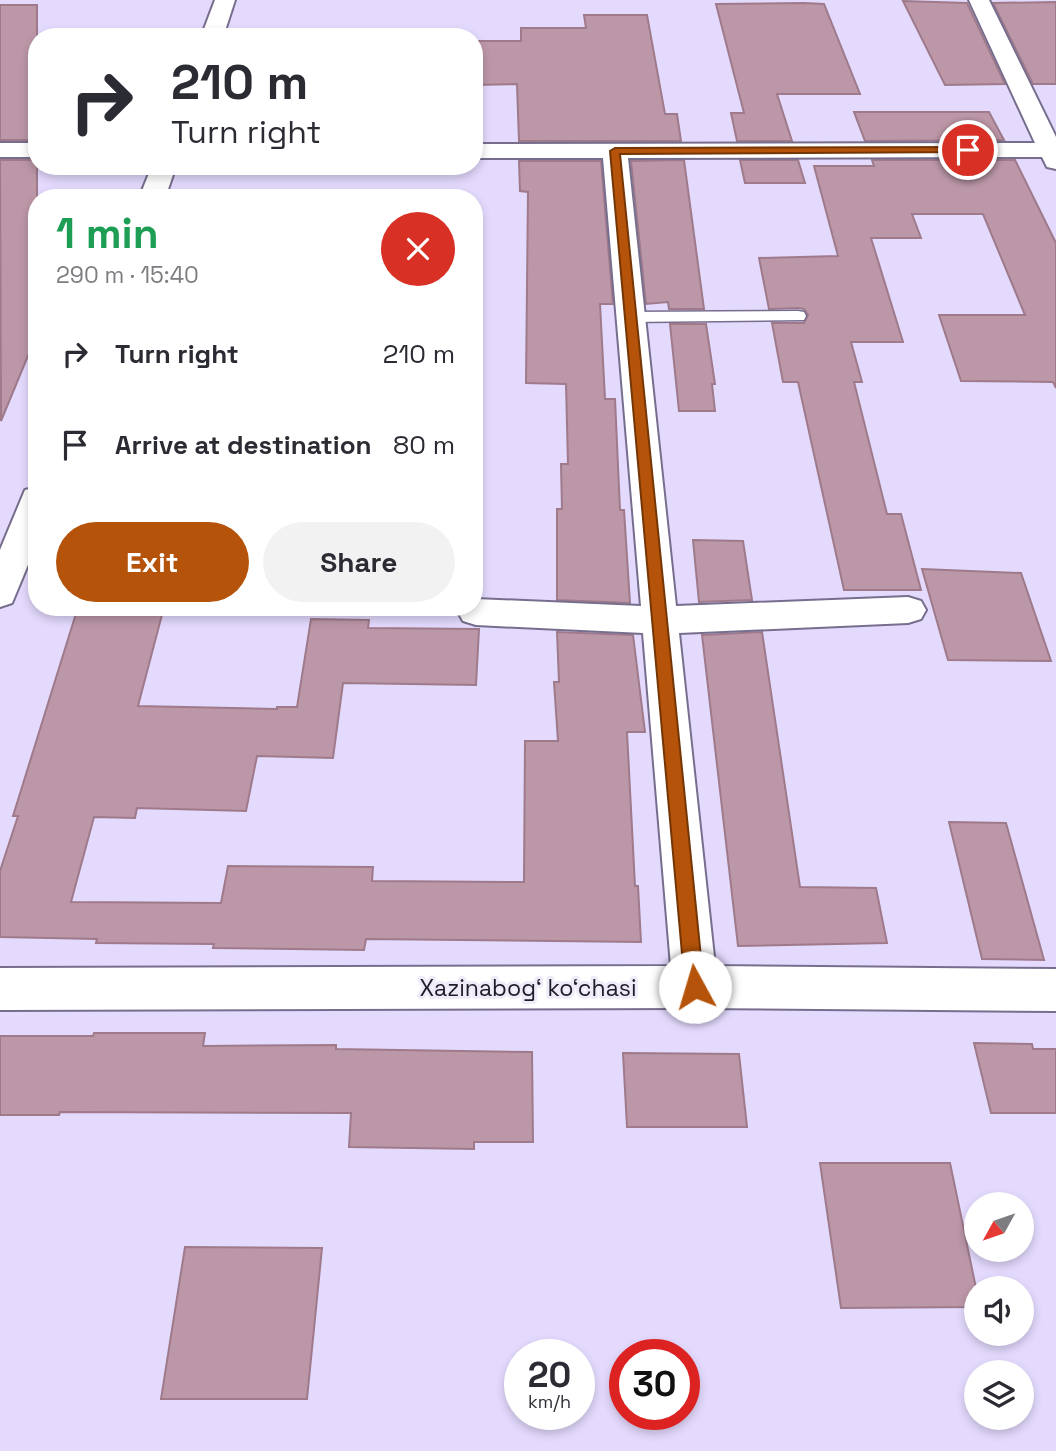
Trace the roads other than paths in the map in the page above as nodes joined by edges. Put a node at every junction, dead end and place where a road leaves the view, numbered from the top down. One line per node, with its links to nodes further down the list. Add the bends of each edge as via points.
1 (225, 0): 3 (street)
2 (979, 0): 8 (street)
3 (215, 28)
4 (0, 150): 5 (street)
5 (28, 150)
6 (483, 151): 7 (street)
7 (615, 151): 8 (street); 10 (street)
8 (1054, 154)
9 (798, 316): 10 (lane)
10 (629, 317): 15 (street)
11 (28, 521): 12 (street)
12 (0, 594)
13 (908, 610): 15 (street)
14 (483, 612): 15 (street)
15 (658, 620): 16 (street)
16 (695, 987): 17 (street, Xazinabog‘ ko‘chasi); 18 (street, Xazinabog‘ ko‘chasi)
17 (0, 989)
18 (1056, 990)

